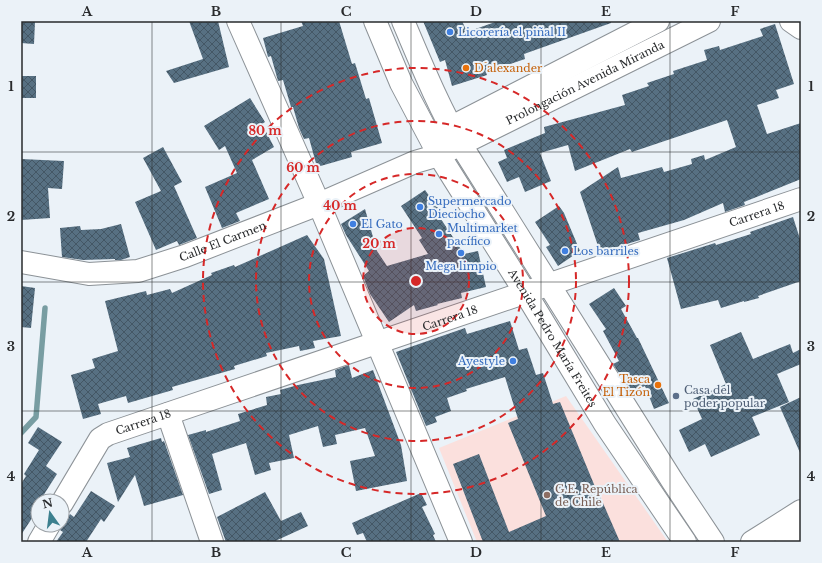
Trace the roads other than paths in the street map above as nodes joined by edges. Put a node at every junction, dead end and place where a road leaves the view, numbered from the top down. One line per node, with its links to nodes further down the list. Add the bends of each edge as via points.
1 (238, 21): 11 (street)
2 (375, 21): 9 (street, Avenida Pedro María Freites, via 401,83)
3 (403, 21): 8 (street, via 424,73)
4 (658, 21): 8 (street, Prolongación Avenida Miranda)
5 (709, 21): 8 (street, Prolongación Avenida Miranda)
6 (791, 21): 7 (street)
7 (801, 28)
8 (456, 136): 9 (street, Calle El Carmen); 13 (street)
9 (435, 147): 11 (street, Calle El Carmen, via 415,162); 14 (street, Avenida Pedro María Freites)
10 (801, 199): 13 (street, Carrera 18)
11 (319, 204): 12 (street, Calle El Carmen, via 185,256 138,271 89,274); 15 (street)
12 (21, 262)
13 (548, 284): 14 (street, Carrera 18); 25 (street)
14 (525, 292): 15 (street, Carrera 18); 24 (street, Avenida Pedro María Freites, via 605,424)
15 (377, 342): 16 (street, Carrera 18); 23 (street)
16 (168, 414): 17 (street, Carrera 18, via 100,439); 22 (street)
17 (68, 493)
18 (801, 510): 26 (street)
19 (44, 533): 21 (street)
20 (801, 533): 27 (street)
21 (39, 542)
22 (212, 542)
23 (461, 542)
24 (685, 542)
25 (713, 542)
26 (752, 542)
27 (786, 542)

